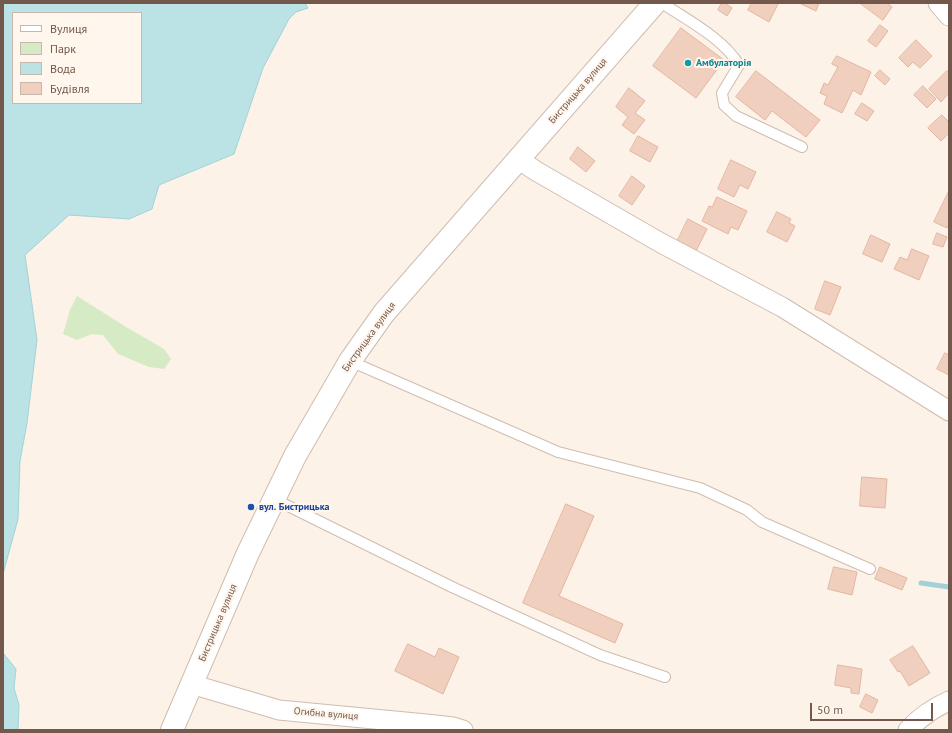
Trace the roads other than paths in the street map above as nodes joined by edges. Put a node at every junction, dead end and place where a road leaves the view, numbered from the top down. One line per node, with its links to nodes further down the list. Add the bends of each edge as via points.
1 (655, 3): 6 (street, Бистрицька вулиця)
2 (662, 3): 5 (lane, via 706,32 733,55 739,65 722,93 724,105 736,116)
3 (938, 3): 4 (street)
4 (949, 16)
5 (802, 147)
6 (518, 159): 7 (street, Бистрицька вулиця, via 384,313); 8 (street, via 661,244 782,308)
7 (350, 361): 9 (street, Бистрицька вулиця, via 295,456); 10 (lane, via 558,452 700,488 747,510 762,522)
8 (949, 411)
9 (274, 499): 11 (lane, via 452,587 600,655); 12 (street, Бистрицька вулиця)
10 (870, 569)
11 (665, 677)
12 (191, 684): 14 (street, Огибна вулиця, via 279,710); 15 (street, Бистрицька вулиця)
13 (949, 701): 17 (street, via 917,720)
14 (426, 727): 16 (street, Огибна вулиця, via 452,727)
15 (172, 730)
16 (463, 730)
17 (908, 730)

